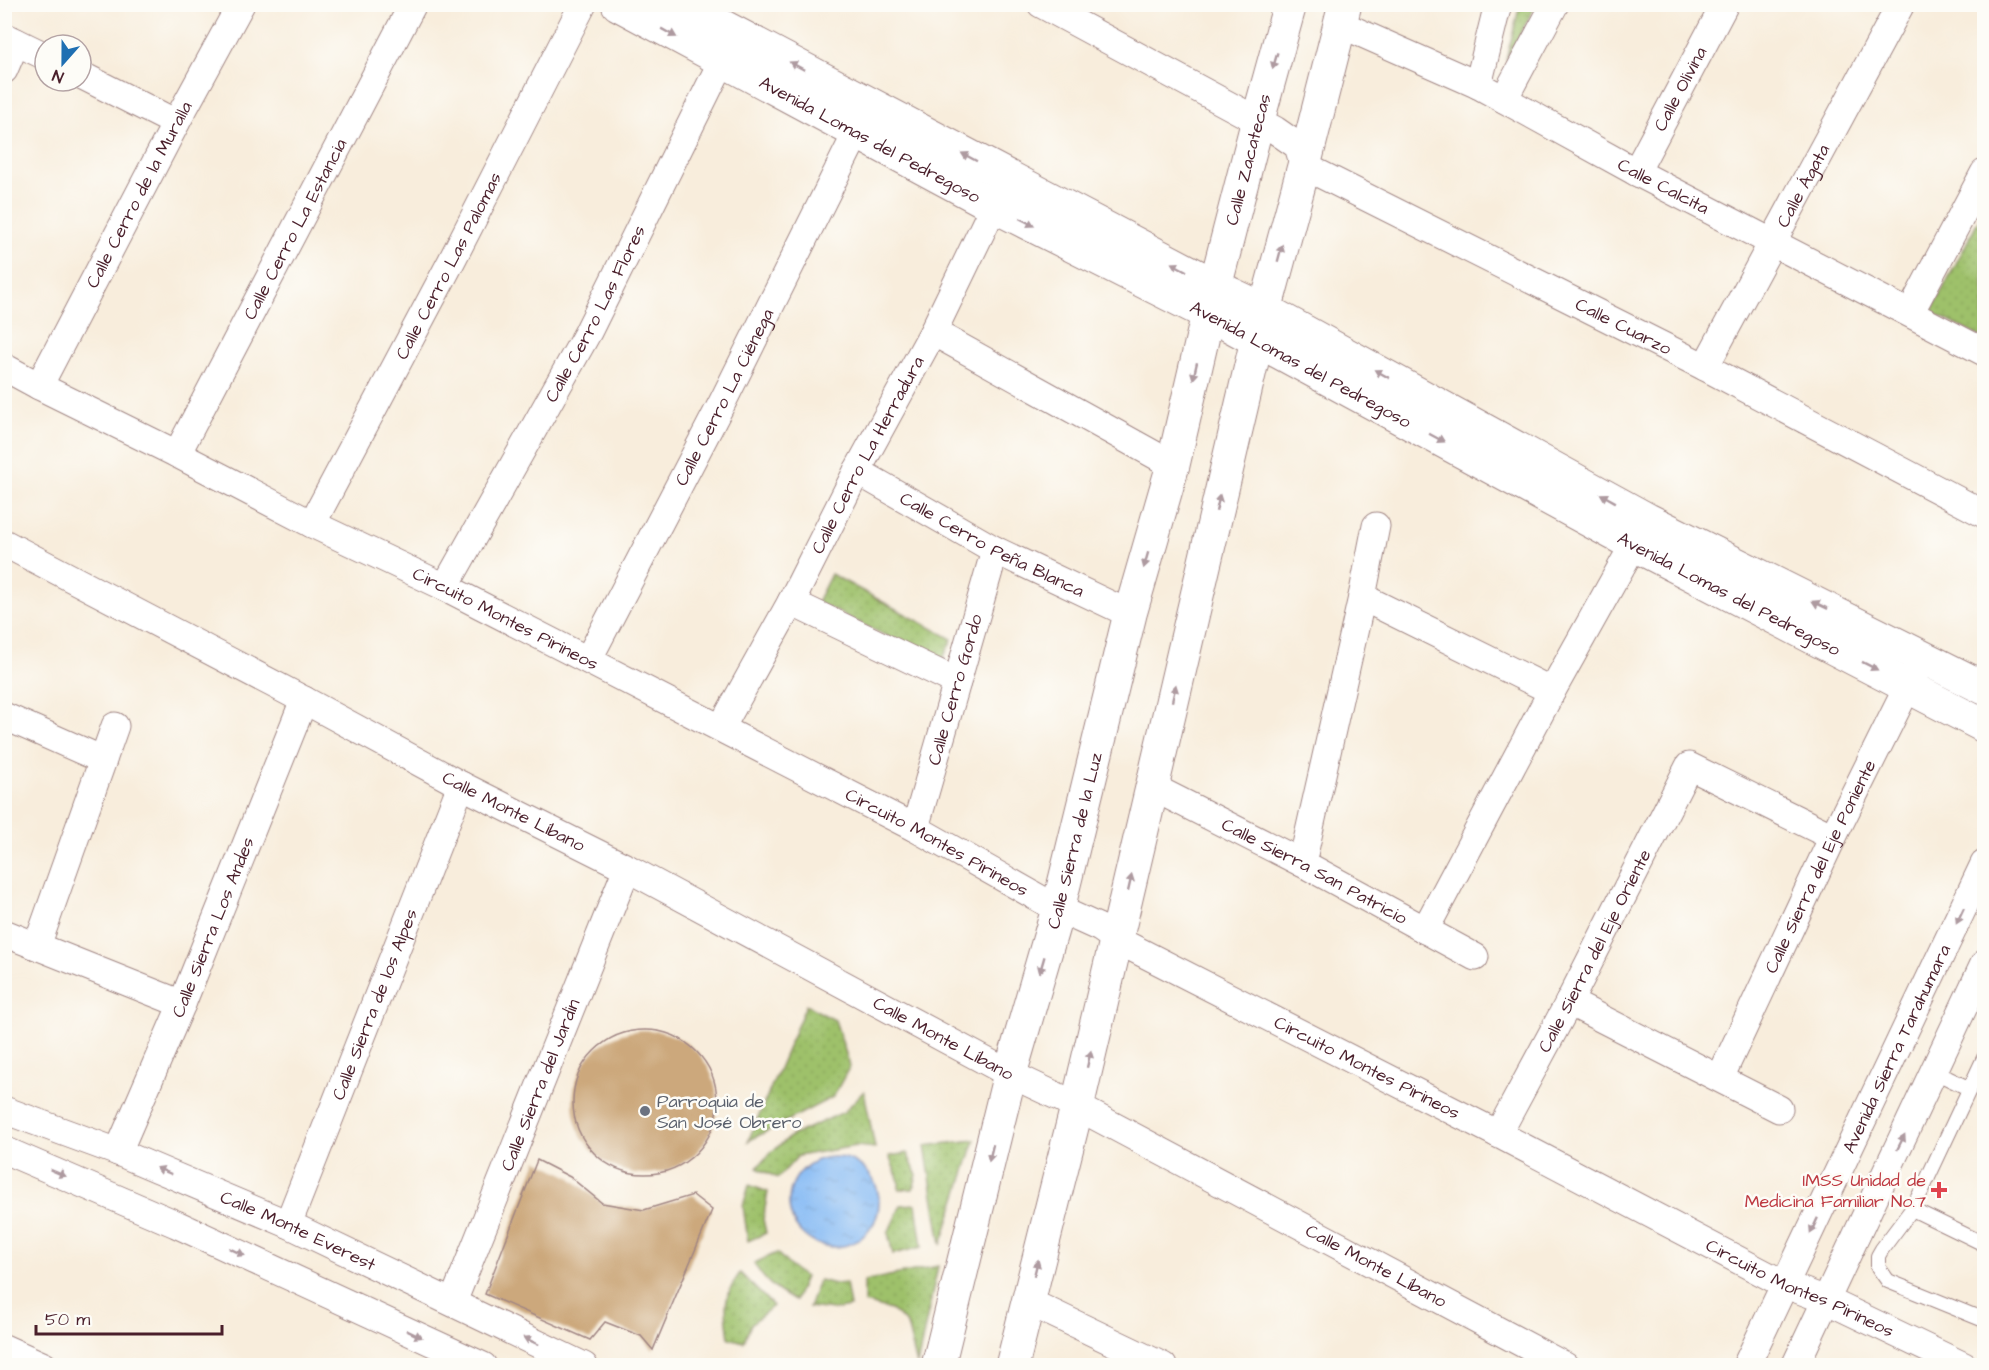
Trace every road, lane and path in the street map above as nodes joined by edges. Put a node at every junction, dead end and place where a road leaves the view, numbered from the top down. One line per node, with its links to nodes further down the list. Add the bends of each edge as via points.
1 (241, 4): 20 (street, Calle Cerro de la Muralla)
2 (413, 4): 36 (street, Calle Cerro La Estancia)
3 (583, 4): 40 (street, Calle Cerro Las Palomas)
4 (618, 4): 14 (street, Avenida Lomas del Pedregoso, one-way to 14)
5 (681, 4): 14 (street, Avenida Lomas del Pedregoso)
6 (1041, 4): 21 (street, Calle Cuarzo)
7 (1290, 4): 21 (street, Calle Zacatecas, one-way to 21)
8 (1498, 4): 18 (street)
9 (1555, 4): 19 (street)
10 (1725, 4): 24 (street, Calle Olivina)
11 (1900, 4): 27 (street, Calle Ágata)
12 (1342, 14): 18 (street, Calle Calcita); 23 (street)
13 (10, 39): 15 (street); 16 (street)
14 (728, 48): 22 (street, Avenida Lomas del Pedregoso); 26 (street, Avenida Lomas del Pedregoso, one-way to 14); 45 (street, Calle Cerro Las Flores, via 588,332)
15 (33, 50)
16 (4, 69)
17 (93, 81): 20 (street)
18 (1478, 85): 19 (street, Calle Calcita)
19 (1504, 99): 24 (street, Calle Calcita)
20 (176, 123): 35 (street, Calle Cerro de la Muralla)
21 (1267, 125): 23 (street, Calle Cuarzo); 28 (street, Calle Zacatecas)
22 (857, 132): 26 (street, Avenida Lomas del Pedregoso); 50 (street, Calle Cerro La Ciénega)
23 (1301, 156): 30 (street, one-way to 23); 34 (street, Calle Cuarzo)
24 (1636, 172): 27 (street, Calle Calcita)
25 (1984, 173): 29 (street)
26 (1001, 191): 28 (street, Avenida Lomas del Pedregoso); 31 (street, Calle Cerro La Herradura)
27 (1772, 242): 29 (street, Calle Calcita); 34 (street, Calle Ágata)
28 (1219, 304): 30 (street, Avenida Lomas del Pedregoso); 37 (street, Calle Sierra de la Luz, one-way to 37)
29 (1910, 313): 32 (street, Calle Calcita)
30 (1261, 325): 42 (street, Avenida Lomas del Pedregoso); 62 (street, one-way to 30)
31 (933, 332): 37 (street); 38 (street, Calle Cerro La Herradura)
32 (1984, 352)
33 (4, 367): 35 (street, Circuito Montes Pirineos)
34 (1705, 367): 39 (street, Calle Cuarzo)
35 (39, 386): 36 (street, Circuito Montes Pirineos)
36 (177, 454): 40 (street, Circuito Montes Pirineos)
37 (1173, 465): 48 (street, Calle Sierra de la Luz, one-way to 48)
38 (857, 471): 44 (street, Calle Cerro Peña Blanca); 47 (street, Calle Cerro La Herradura)
39 (1984, 514)
40 (312, 524): 45 (street, Circuito Montes Pirineos)
41 (1376, 526): 46 (street)
42 (1640, 532): 49 (street, Avenida Lomas del Pedregoso, one-way to 42); 52 (street, Avenida Lomas del Pedregoso, one-way to 52); 54 (street)
43 (4, 543): 55 (street, Calle Monte Líbano)
44 (995, 550): 48 (street, Calle Cerro Peña Blanca); 51 (street, Calle Cerro Gordo)
45 (445, 587): 50 (street, Circuito Montes Pirineos)
46 (1362, 597): 54 (street); 65 (street)
47 (791, 602): 51 (street); 59 (street, Calle Cerro La Herradura)
48 (1130, 614): 68 (street, Calle Sierra de la Luz)
49 (1923, 656): 52 (street, Calle Sierra del Eje Poniente); 53 (street, Avenida Lomas del Pedregoso)
50 (588, 660): 59 (street, Circuito Montes Pirineos)
51 (957, 682): 63 (street, Calle Cerro Gordo)
52 (1908, 686): 58 (street, Avenida Lomas del Pedregoso); 64 (street, Calle Sierra del Eje Poniente)
53 (1984, 688)
54 (1552, 691): 69 (street)
55 (304, 700): 61 (street, Calle Monte Líbano); 76 (street, Calle Sierra Los Andes)
56 (4, 716): 60 (street)
57 (115, 726): 60 (street)
58 (1984, 726)
59 (721, 728): 63 (street, Circuito Montes Pirineos)
60 (103, 760): 72 (street)
61 (461, 785): 67 (street, Calle Monte Líbano); 91 (street, Calle Sierra de los Alpes)
62 (1152, 787): 65 (street, Calle Sierra San Patricio); 71 (street, one-way to 62)
63 (915, 828): 68 (street, Circuito Montes Pirineos)
64 (1833, 837): 75 (street, Calle Sierra del Eje Oriente, via 1689,766); 80 (street, Calle Sierra del Eje Poniente)
65 (1302, 863): 69 (street, Calle Sierra San Patricio)
66 (1984, 864): 93 (street, Avenida Sierra Tarahumara, one-way to 93)
67 (627, 868): 79 (street, Calle Monte Líbano); 96 (street, Calle Sierra del Jardin)
68 (1064, 912): 71 (street, Circuito Montes Pirineos); 79 (street, Calle Sierra de la Luz, one-way to 79)
69 (1425, 930): 73 (street, Calle Sierra San Patricio)
70 (4, 933): 72 (street)
71 (1108, 934): 82 (street, one-way to 71); 85 (street, Circuito Montes Pirineos)
72 (37, 946): 76 (street)
73 (1476, 957)
74 (1984, 964): 78 (street)
75 (1569, 1002): 80 (street); 85 (street, Calle Sierra del Eje Oriente)
76 (182, 1004): 86 (street, Calle Sierra Los Andes)
77 (1984, 1058): 81 (lane)
78 (1935, 1072): 81 (lane); 94 (street, one-way to 78)
79 (1017, 1077): 82 (street, Calle Monte Líbano); 102 (street, Calle Sierra de la Luz, one-way to 102)
80 (1720, 1078): 83 (street)
81 (1970, 1089): 89 (lane)
82 (1069, 1103): 95 (street, one-way to 82); 105 (street, Calle Monte Líbano)
83 (1779, 1109)
84 (15, 1114): 86 (street, Calle Monte Everest); 87 (street)
85 (1498, 1134): 93 (street, Circuito Montes Pirineos)
86 (118, 1152): 88 (street, Calle Monte Everest, one-way to 86)
87 (6, 1156): 90 (street, one-way to 90)
88 (192, 1184): 90 (street); 91 (street, Calle Monte Everest)
89 (1912, 1209): 92 (lane); 97 (lane, via 1882,1248 1878,1267 1888,1281)
90 (176, 1224): 101 (street, one-way to 101)
91 (288, 1224): 96 (street, Calle Monte Everest)
92 (1984, 1244)
93 (1786, 1285): 94 (street, Circuito Montes Pirineos); 106 (street, Avenida Sierra Tarahumara)
94 (1826, 1300): 107 (street); 108 (street, Circuito Montes Pirineos)
95 (1028, 1301): 103 (street); 104 (street)
96 (453, 1302): 99 (street, Calle Monte Everest, one-way to 96)
97 (1984, 1320)
98 (4, 1348): 100 (street)
99 (567, 1362)
100 (44, 1365)
101 (483, 1365)
102 (938, 1365)
103 (1011, 1365)
104 (1163, 1365)
105 (1565, 1365)
106 (1746, 1365)
107 (1795, 1365)
108 (1964, 1365)

